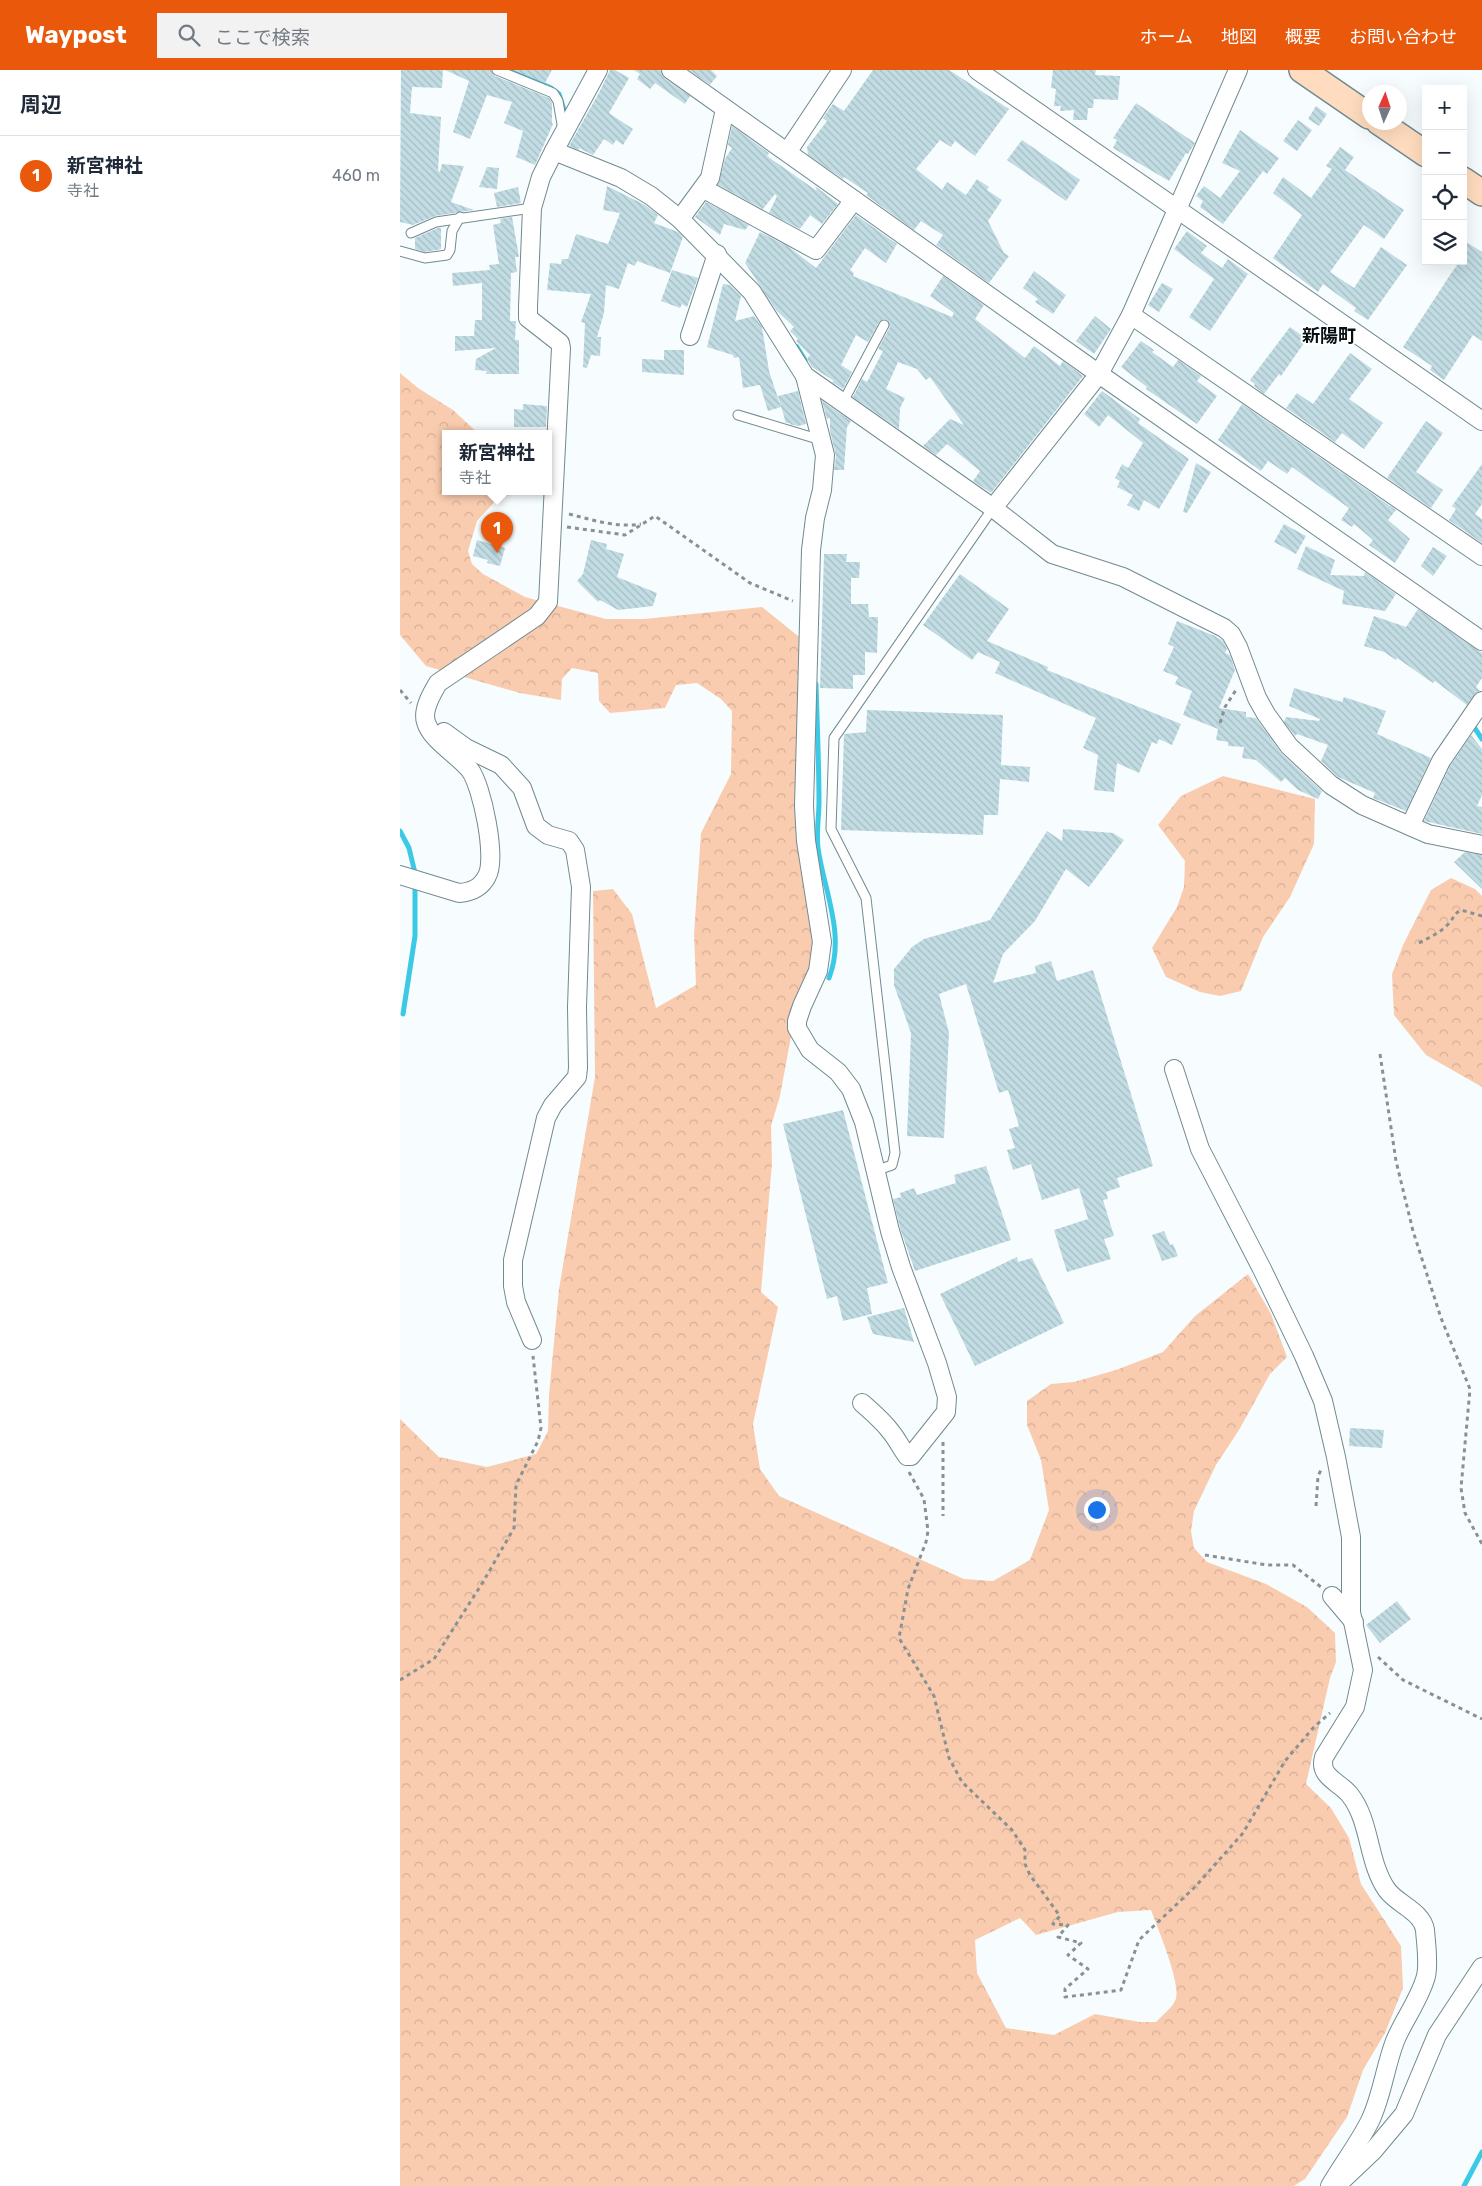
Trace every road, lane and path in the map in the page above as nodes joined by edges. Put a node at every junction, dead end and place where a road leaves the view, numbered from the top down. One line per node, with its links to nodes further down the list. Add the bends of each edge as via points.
1 (497, 70): 11 (lane, via 552,93 558,101)
2 (671, 70): 8 (street)
3 (842, 70): 13 (street)
4 (977, 70): 20 (street)
5 (1238, 70): 20 (street)
6 (1302, 70): 9 (main road)
7 (595, 71): 11 (street)
8 (725, 109): 13 (street); 16 (street, via 710,178)
9 (1362, 111)
10 (1391, 130): 14 (main road)
11 (564, 131): 12 (street)
12 (554, 151): 19 (street, via 540,177); 22 (street, via 621,178)
13 (788, 151): 18 (street)
14 (1422, 151)
15 (1467, 183): 17 (main road)
16 (704, 189): 18 (street, via 816,250); 22 (street)
17 (1482, 193)
18 (854, 200): 29 (street)
19 (532, 208): 21 (lane); 38 (street, via 528,318 560,343 561,348)
20 (1178, 209): 26 (street); 33 (street)
21 (460, 217): 23 (lane, via 436,222); 24 (lane, via 452,231 447,255 425,258)
22 (680, 219): 25 (street)
23 (411, 233)
24 (400, 252)
25 (717, 254): 28 (street); 30 (street, via 752,292)
26 (1131, 315): 29 (street); 39 (street)
27 (884, 325): 31 (lane)
28 (690, 336)
29 (1099, 374): 35 (street); 41 (street)
30 (805, 376): 31 (street); 34 (street)
31 (843, 402): 35 (street)
32 (738, 415): 34 (lane)
33 (1482, 421)
34 (821, 440): 40 (street, via 825,465 811,550)
35 (993, 508): 42 (street, via 1052,554 1123,578 1224,628 1231,634); 53 (lane, via 834,738 831,829 866,898 895,1154 892,1165)
36 (565, 513): 37 (path, via 612,525)
37 (644, 524): 38 (path, via 625,535); 40 (path, via 655,516 750,583)
38 (552, 525): 44 (street, via 548,602 537,616 438,684 431,694)
39 (1482, 556)
40 (808, 606): 53 (street, via 804,806 806,841 822,942 818,971 802,1006 797,1028 810,1050 838,1072 852,1089 864,1122)
41 (1482, 641)
42 (1246, 669): 45 (path); 46 (street, via 1266,714 1311,769 1362,805)
43 (1482, 701): 46 (street, via 1441,761)
44 (425, 721): 48 (street, via 433,734 470,770 486,818 490,846 488,875 477,888 460,893); 54 (street, via 466,748 501,765 522,788 536,826 548,835 569,841 575,850 581,887 577,1077 546,1118 513,1260 516,1302)
45 (1220, 723)
46 (1410, 826): 47 (street, via 1428,834)
47 (1482, 845)
48 (400, 876)
49 (1482, 916): 50 (path, via 1461,910 1440,932)
50 (1419, 943)
51 (1380, 1054): 61 (path, via 1396,1161 1413,1231 1441,1318 1470,1389 1461,1488 1466,1513)
52 (1174, 1069): 58 (street, via 1200,1149 1304,1356 1323,1402)
53 (875, 1171): 56 (street, via 900,1267 947,1397 946,1412)
54 (532, 1340): 66 (path, via 541,1428 516,1485 514,1528 434,1659)
55 (862, 1403): 57 (street, via 891,1432)
56 (942, 1417): 57 (street, via 916,1451); 60 (path)
57 (908, 1456): 67 (path, via 908,1470 924,1499 928,1531 908,1589 899,1638 934,1696 949,1758 962,1782 1012,1830 1025,1850 1025,1864 1030,1875 1060,1916 1053,1924 1068,1925 1058,1937 1081,1943 1068,1956 1088,1969 1065,1989 1065,1998 1121,1990 1139,1940 1196,1886 1243,1833 1285,1761 1314,1727)
58 (1337, 1463): 59 (path, via 1321,1470 1318,1476); 64 (street, via 1351,1537 1351,1612)
59 (1316, 1506)
60 (943, 1516)
61 (1482, 1544)
62 (1205, 1555): 63 (path, via 1267,1565 1293,1565)
63 (1332, 1596): 64 (street)
64 (1354, 1622): 65 (street)
65 (1360, 1649): 67 (street, via 1364,1670); 68 (path, via 1373,1653 1403,1680)
66 (400, 1680)
67 (1360, 1689): 70 (street, via 1355,1707 1324,1757 1324,1771 1354,1800 1376,1870 1387,1891 1420,1918 1424,1927 1426,1974 1393,2047 1370,2121)
68 (1482, 1719)
69 (1482, 1967): 71 (street, via 1437,2035 1404,2114 1373,2151)
70 (1330, 2186)
71 (1336, 2186)

